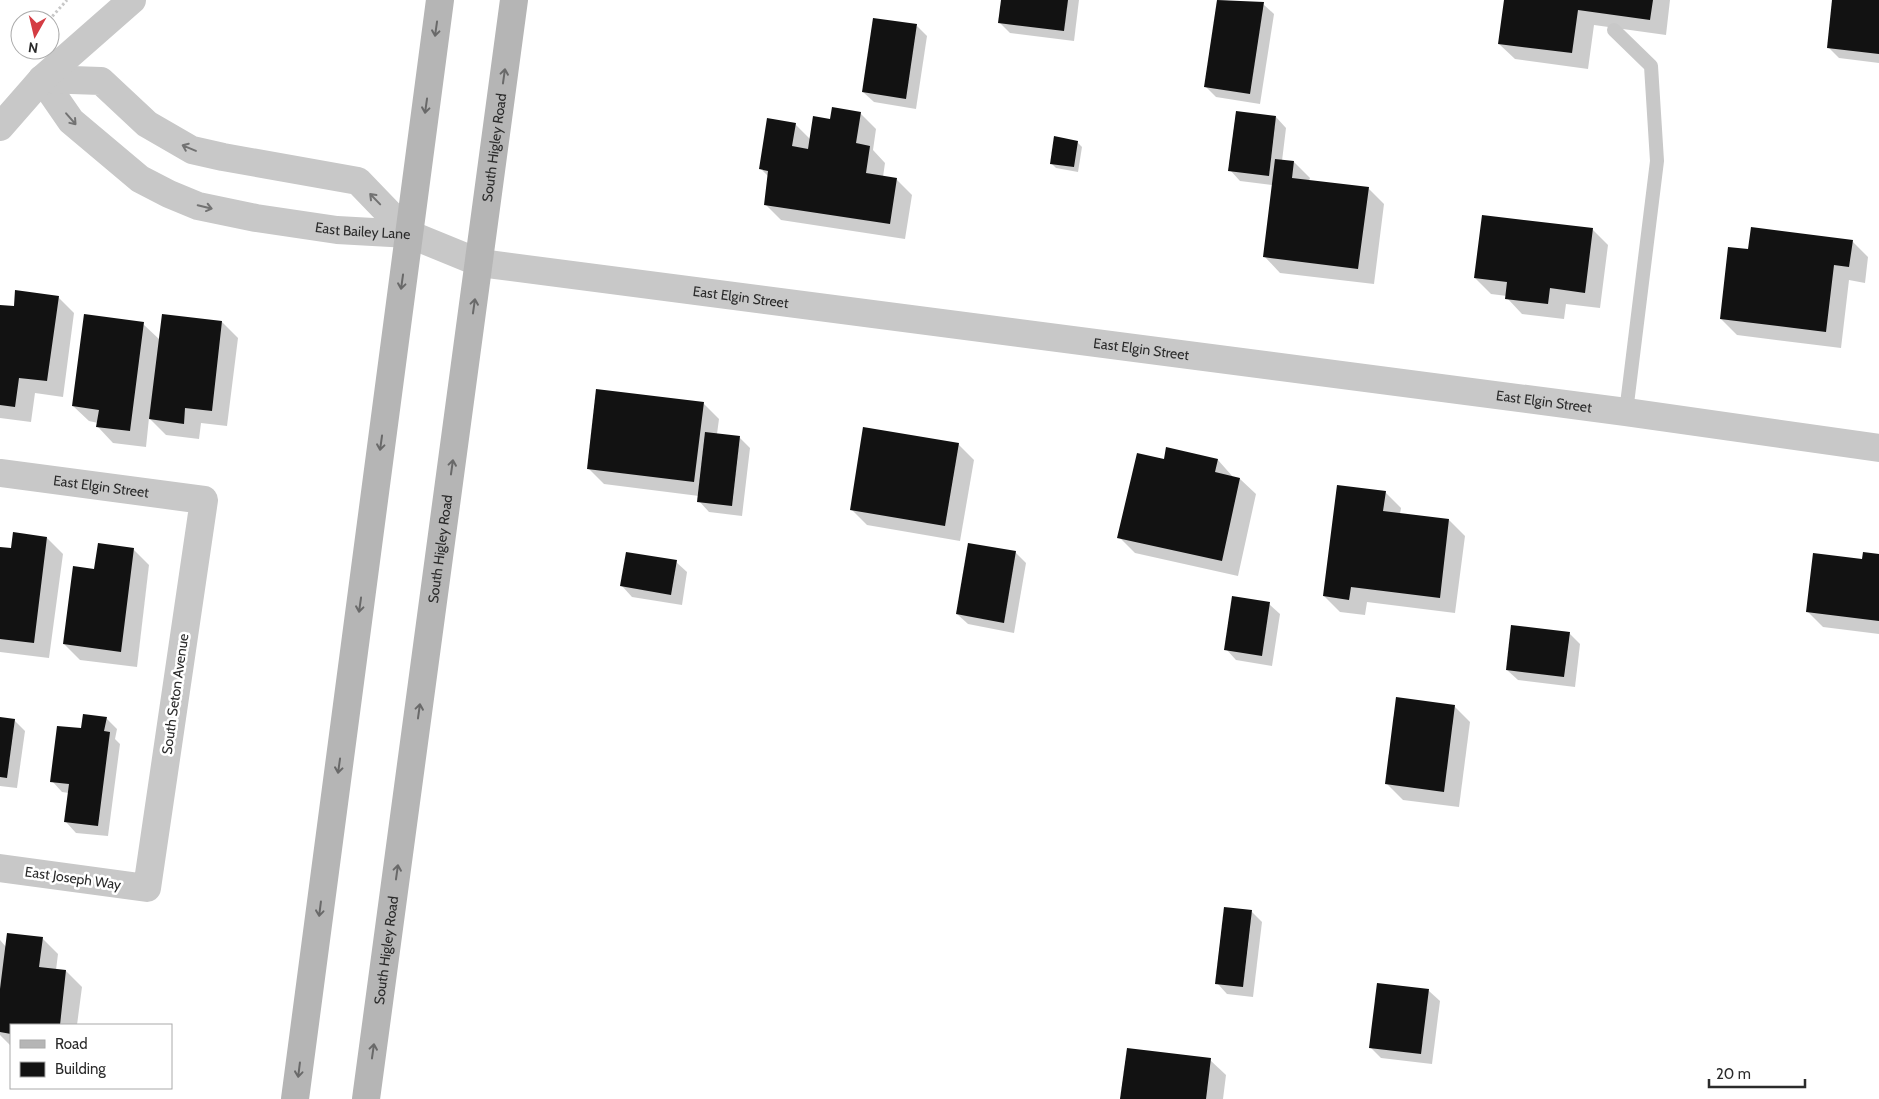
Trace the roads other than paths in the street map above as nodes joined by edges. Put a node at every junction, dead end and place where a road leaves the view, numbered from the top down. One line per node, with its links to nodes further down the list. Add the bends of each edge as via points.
1 (132, 0): 5 (street)
2 (440, 0): 7 (main road, one-way to 7)
3 (514, 0): 8 (main road, South Higley Road, one-way to 3)
4 (1614, 30): 9 (lane, via 1651,66 1657,161)
5 (42, 79): 6 (street); 7 (street, East Bailey Lane, one-way to 5, via 358,181 192,150 147,124 101,81); 7 (street, East Bailey Lane, one-way to 7, via 71,121 140,178 169,194 198,206 256,218 337,230)
6 (0, 127)
7 (409, 234): 8 (street, East Elgin Street); 15 (main road, one-way to 15)
8 (480, 263): 9 (street, East Elgin Street); 16 (main road, South Higley Road, one-way to 8)
9 (1626, 412): 10 (street, East Elgin Street)
10 (1879, 448)
11 (0, 473): 12 (street, East Elgin Street)
12 (204, 500): 14 (street, South Seton Avenue)
13 (0, 868): 14 (street, East Joseph Way)
14 (147, 888)
15 (295, 1099)
16 (366, 1099)

